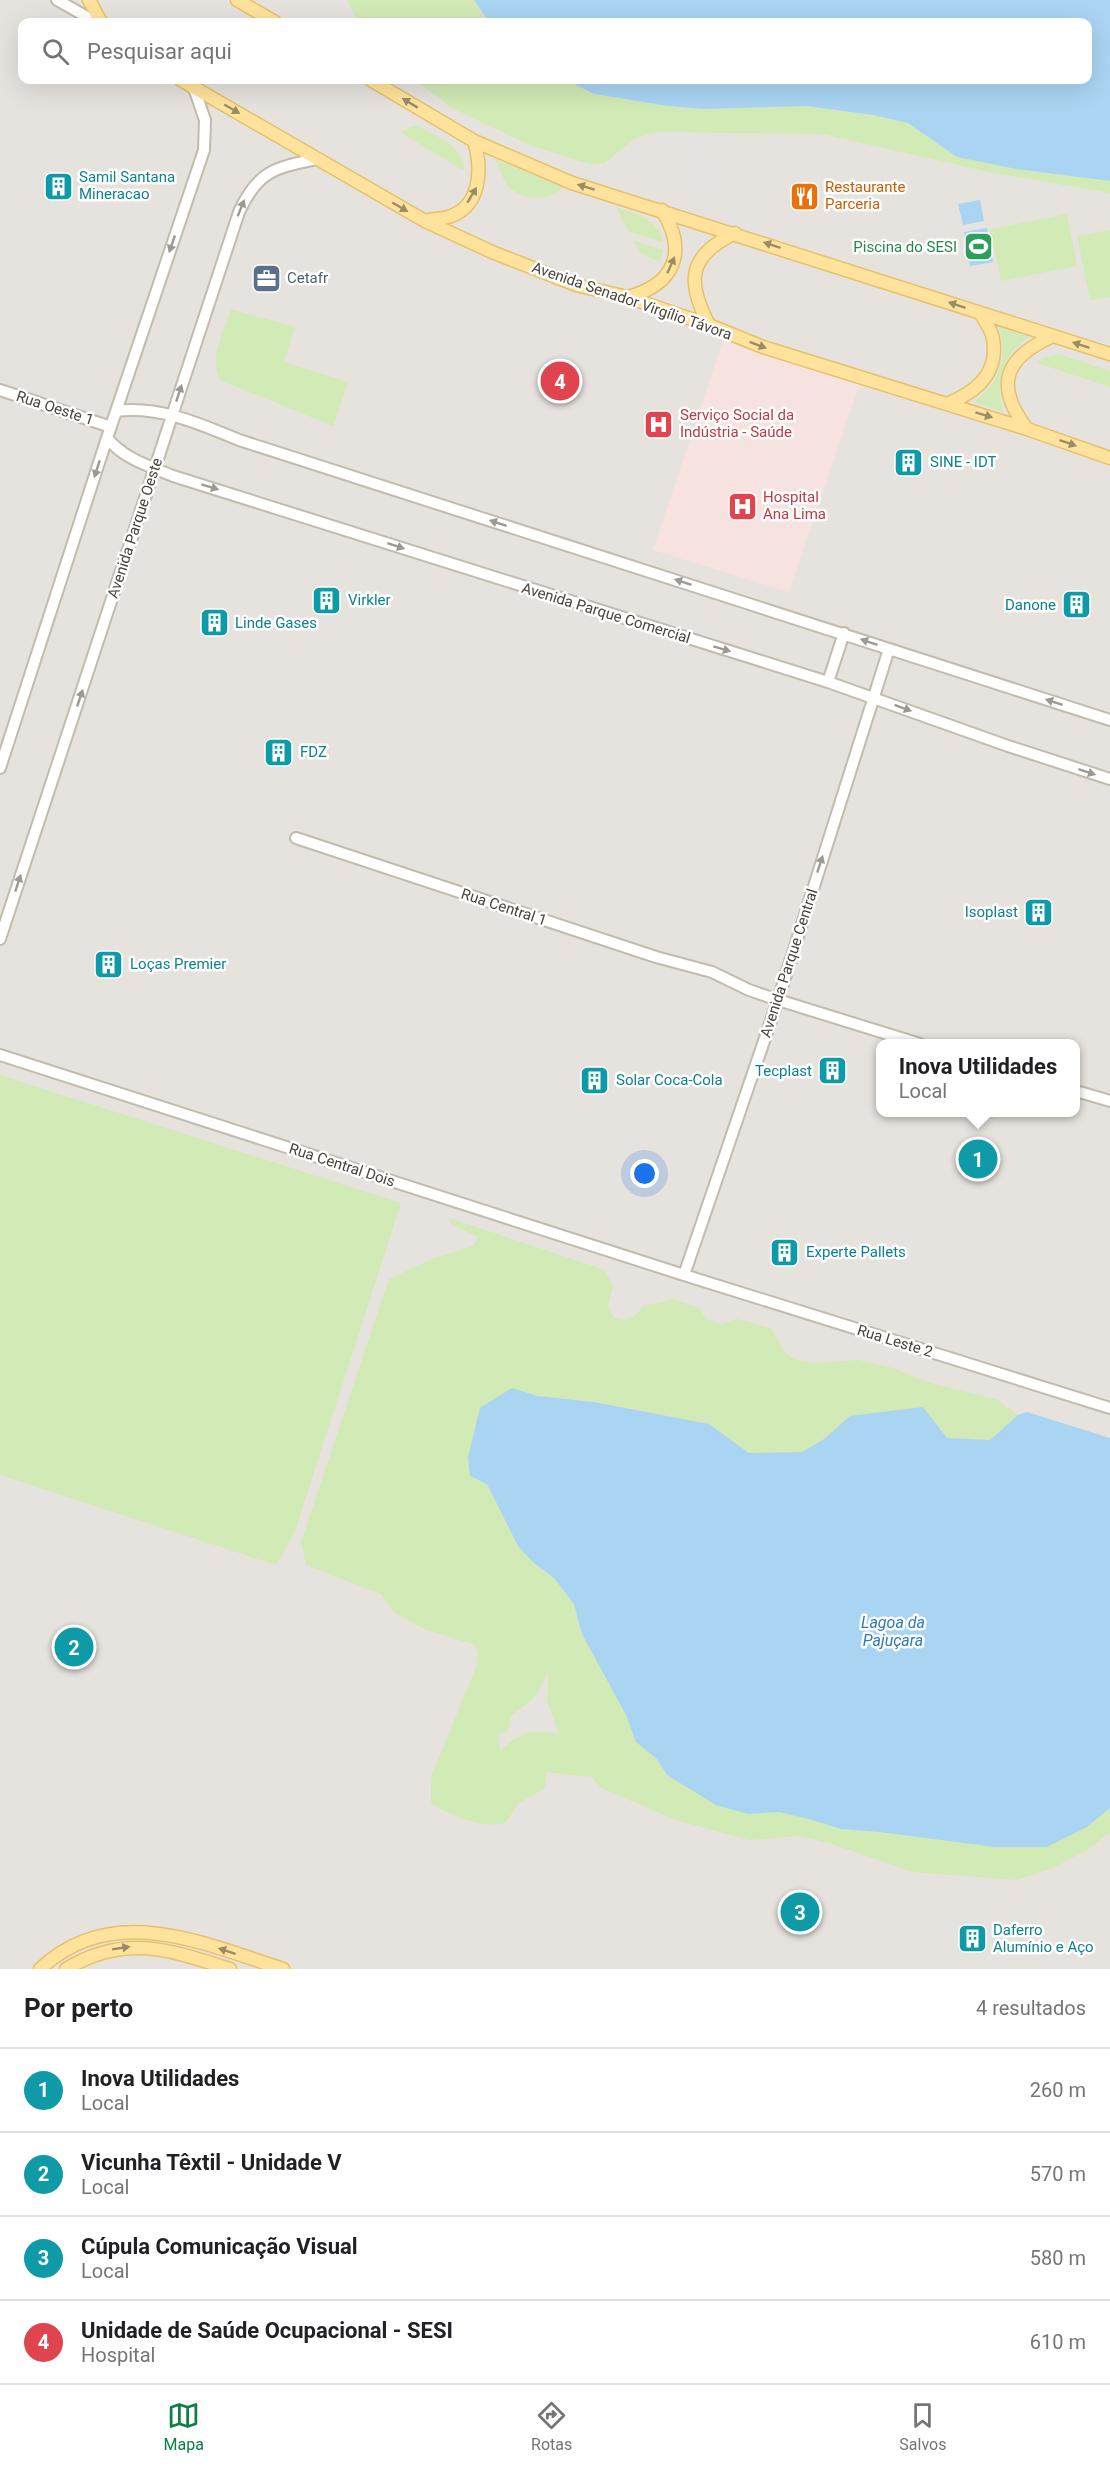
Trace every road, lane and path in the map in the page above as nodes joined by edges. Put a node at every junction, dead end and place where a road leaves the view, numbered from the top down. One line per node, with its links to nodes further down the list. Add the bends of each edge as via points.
1 (57, 0): 5 (street)
2 (89, 0): 6 (main road)
3 (237, 0): 4 (main road)
4 (252, 4): 7 (main road)
5 (89, 18)
6 (98, 18)
7 (270, 18)
8 (188, 84): 10 (main road, Avenida Senador Virgílio Távora)
9 (378, 84): 11 (main road, one-way to 9)
10 (194, 88): 12 (main road, Avenida Senador Virgílio Távora, one-way to 12); 23 (street, one-way to 23, via 205,120 204,150)
11 (474, 141): 13 (main road, one-way to 11, via 572,183); 14 (main road, one-way to 11, via 449,217 472,199 480,172)
12 (316, 159): 14 (main road, Avenida Senador Virgílio Távora, one-way to 14); 24 (street, Avenida Parque Oeste, one-way to 12, via 249,191 272,171)
13 (662, 210): 15 (main road); 16 (main road, one-way to 13, via 656,286 670,271 676,249 674,233)
14 (425, 221): 16 (main road, Avenida Senador Virgílio Távora, via 576,285)
15 (735, 233): 17 (main road, one-way to 15); 18 (main road, via 709,249 696,270 695,291)
16 (627, 297): 18 (main road, Avenida Senador Virgílio Távora)
17 (980, 313): 19 (main road); 22 (main road, via 993,338 990,367 976,389)
18 (709, 325): 22 (main road, Avenida Senador Virgílio Távora, one-way to 22, via 763,347)
19 (1053, 336): 20 (main road, one-way to 19); 26 (main road, via 1023,352 1011,370 1010,402)
20 (1110, 354)
21 (0, 390): 25 (street, Rua Oeste 1)
22 (947, 404): 26 (main road, Avenida Senador Virgílio Távora, one-way to 26)
23 (116, 411): 24 (street, via 141,410); 25 (street)
24 (172, 416): 29 (street, Avenida Parque Oeste); 30 (street, one-way to 24)
25 (111, 427): 27 (street)
26 (1027, 429): 28 (main road, Avenida Senador Virgílio Távora, one-way to 28)
27 (107, 438): 29 (street, Avenida Parque Comercial, via 122,454); 35 (street, one-way to 35)
28 (1110, 458)
29 (155, 469): 32 (street, Avenida Parque Comercial, one-way to 32); 38 (street, Avenida Parque Oeste, one-way to 29)
30 (844, 633): 31 (street, one-way to 30); 32 (street)
31 (889, 649): 33 (street, Avenida Parque Central); 34 (street, one-way to 31)
32 (828, 682): 33 (street, Avenida Parque Comercial)
33 (873, 698): 36 (street, Avenida Parque Comercial, one-way to 36); 39 (street, Avenida Parque Central, one-way to 33)
34 (1110, 720)
35 (0, 768)
36 (1110, 779)
37 (296, 838): 39 (street, Rua Central 1, via 712,972)
38 (0, 939)
39 (778, 1000): 40 (street, Rua Central 1); 44 (street, Avenida Parque Central)
40 (904, 1039)
41 (0, 1055): 44 (street, Rua Central Dois)
42 (1080, 1092): 43 (street)
43 (1110, 1101)
44 (684, 1275): 45 (street, Rua Leste 2)
45 (1109, 1405)
46 (39, 1969): 49 (main road, one-way to 46, via 191,1940 135,1931 76,1944)
47 (66, 1969): 48 (main road, one-way to 48, via 101,1953 141,1946)
48 (230, 1969)
49 (283, 1969)

